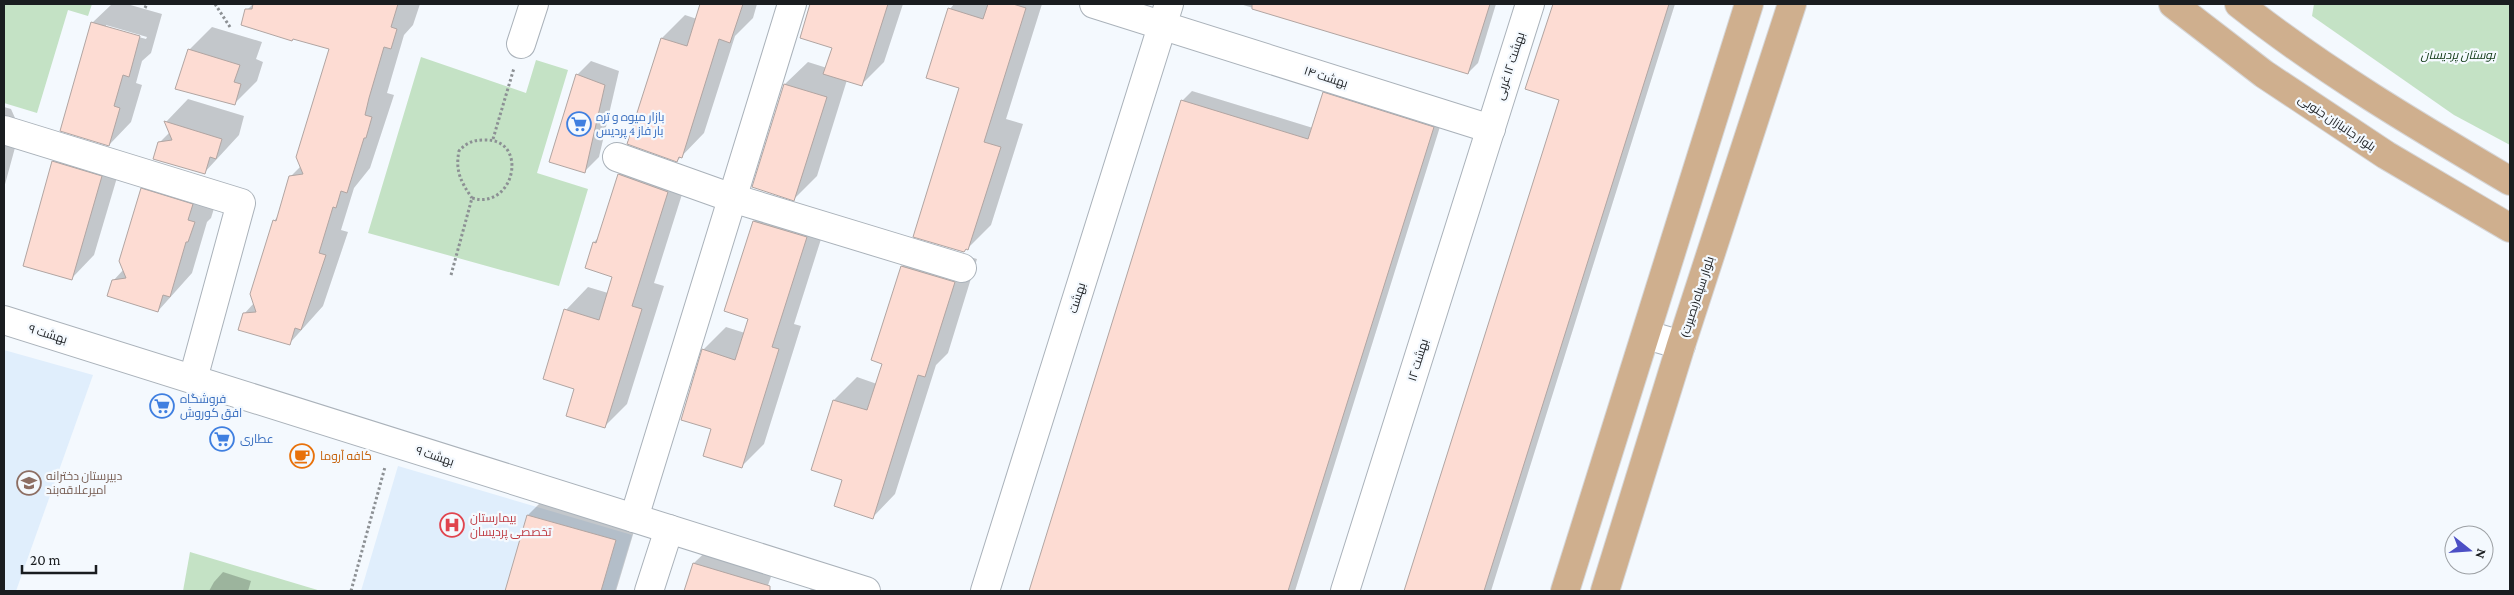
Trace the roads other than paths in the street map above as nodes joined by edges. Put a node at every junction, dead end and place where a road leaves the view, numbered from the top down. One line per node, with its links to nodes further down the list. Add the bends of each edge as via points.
1 (534, 4): 10 (street)
2 (792, 4): 15 (street)
3 (1094, 4): 9 (street, بهشت ۱۴)
4 (1530, 4): 11 (street, بهشت ۱۲ غربی)
5 (1749, 4): 19 (main road)
6 (1792, 4): 20 (main road, بلوار سپاه(بصیرت))
7 (2173, 4): 16 (main road, بلوار جانبازان جنوبی, via 2264,74 2386,155)
8 (2245, 6): 14 (main road, via 2287,41 2407,121)
9 (1165, 14): 11 (street, بهشت ۱۴); 26 (street, بهشت)
10 (521, 44)
11 (1491, 129): 27 (street, بهشت ۱۲)
12 (4, 130): 21 (street, via 241,203)
13 (617, 157): 15 (street)
14 (2510, 181)
15 (732, 198): 17 (street); 22 (street)
16 (2510, 228)
17 (962, 268)
18 (4, 320): 21 (street, بهشت ۹)
19 (1647, 335): 20 (street); 28 (main road)
20 (1681, 345): 29 (main road, بلوار سپاه(بصیرت))
21 (193, 379): 22 (street, بهشت ۹)
22 (634, 518): 23 (street, بهشت ۹)
23 (669, 529): 24 (street); 25 (street, بهشت ۹)
24 (649, 591)
25 (866, 591)
26 (985, 591)
27 (1345, 591)
28 (1565, 591)
29 (1605, 591)

